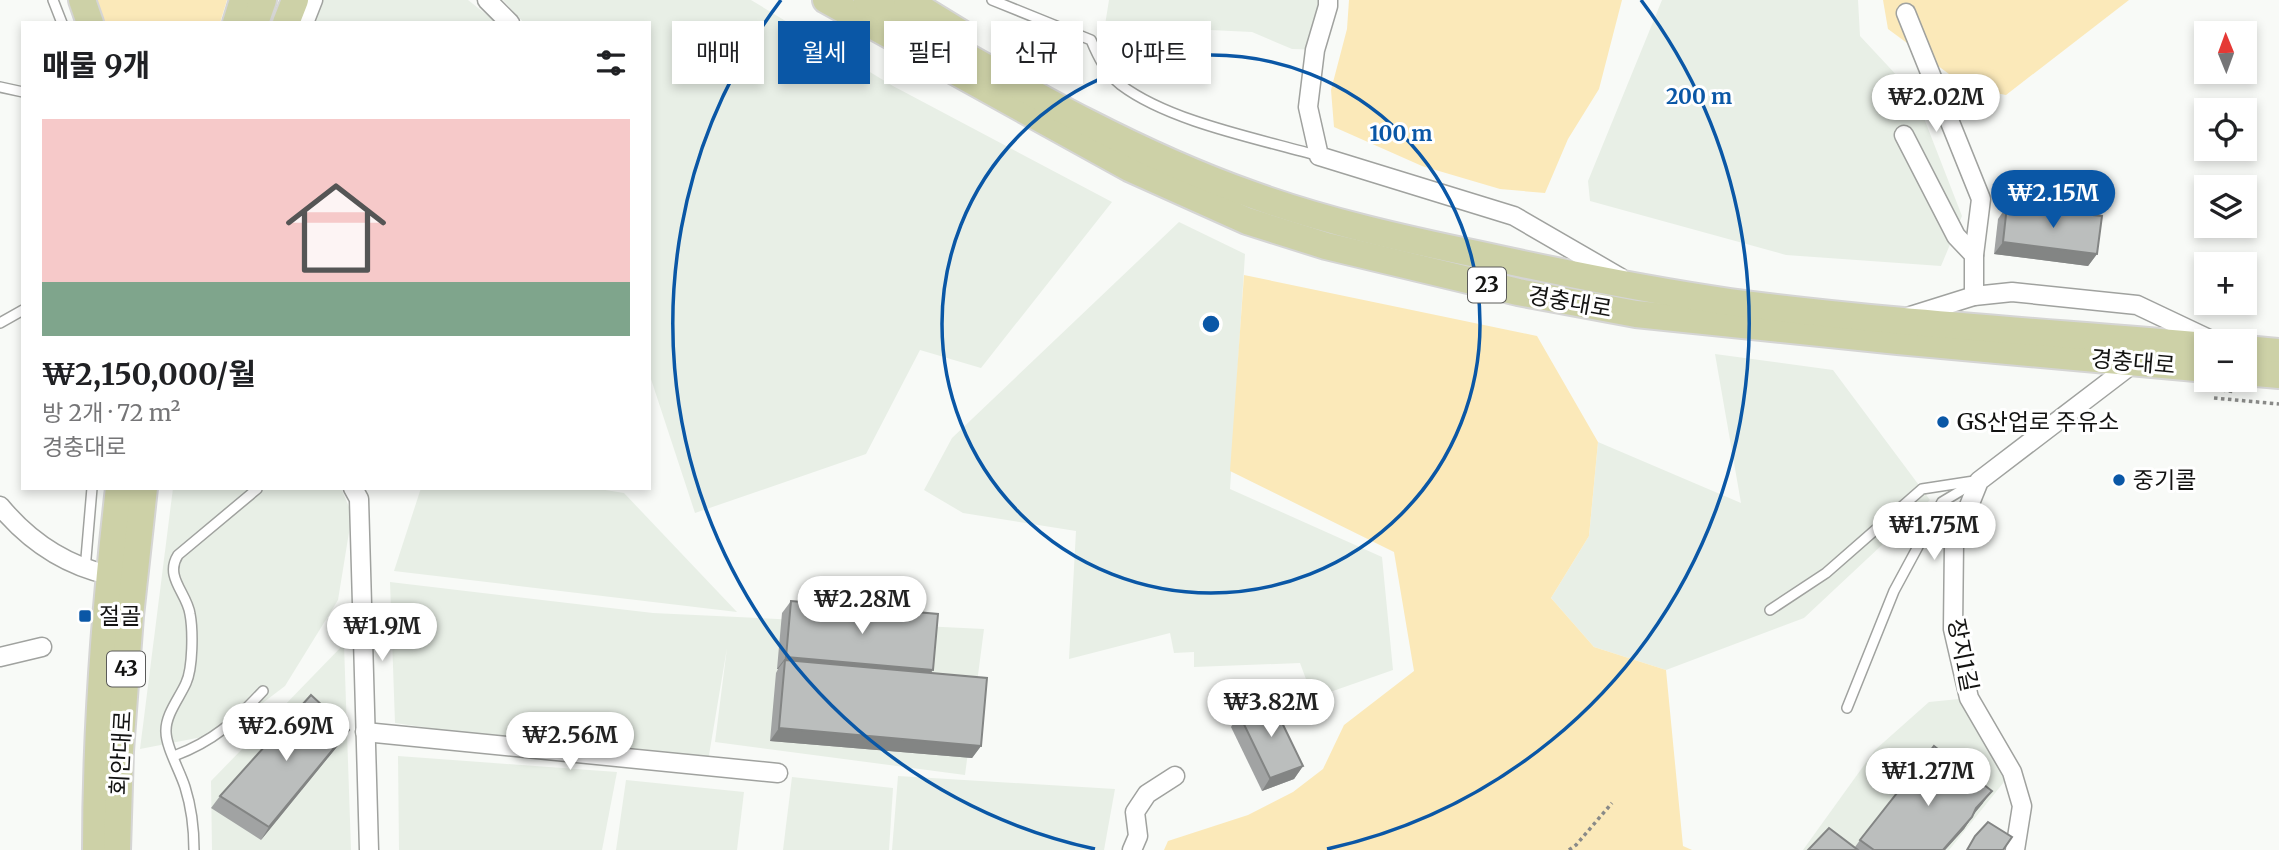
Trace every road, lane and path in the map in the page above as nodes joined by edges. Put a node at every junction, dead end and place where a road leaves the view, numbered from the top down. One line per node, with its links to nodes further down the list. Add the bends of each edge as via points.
1 (53, 0): 14 (lane)
2 (82, 0): 15 (main road)
3 (243, 0): 16 (main road)
4 (263, 0): 17 (main road)
5 (295, 0): 18 (main road)
6 (313, 0): 19 (street)
7 (488, 0): 20 (street)
8 (826, 0): 36 (main road, 경충대로 / 23, via 1129,167 1247,221 1326,246 1518,292 1636,314)
9 (867, 0): 25 (main road, 경충대로 / 23, via 1076,117)
10 (907, 0): 25 (main road)
11 (992, 0): 24 (lane, via 1091,40 1101,64 1121,84 1154,103 1194,121)
12 (1328, 0): 24 (street, via 1314,50 1308,107)
13 (1906, 13): 26 (street, via 1981,200)
14 (61, 21)
15 (89, 21)
16 (237, 21)
17 (256, 21)
18 (287, 21)
19 (305, 21)
20 (508, 21)
21 (0, 87): 22 (lane)
22 (21, 92)
23 (1904, 135): 26 (street, via 1956,236)
24 (1320, 156): 27 (street, via 1514,216)
25 (1193, 173): 27 (main road, 경충대로 / 23, via 1254,196 1418,242)
26 (1974, 255): 28 (street)
27 (1633, 285): 30 (main road, 경충대로 / 23, via 1726,301)
28 (1974, 296): 30 (street); 32 (street, via 2012,292 2137,305)
29 (21, 311): 31 (lane)
30 (1901, 319): 33 (main road, 경충대로 / 23)
31 (0, 323)
32 (2194, 332)
33 (2194, 344)
34 (2257, 350): 35 (main road)
35 (2279, 352)
36 (2135, 362): 37 (main road, 경충대로 / 23); 42 (street)
37 (2194, 368)
38 (2257, 373): 39 (main road)
39 (2279, 375)
40 (2214, 398): 41 (path)
41 (2279, 404)
42 (1979, 481): 50 (lane, via 1922,489 1826,573); 54 (lane, via 1942,502 1894,591); 66 (street, 장지1길, via 1954,543 1953,629 1969,698 2012,772 2022,806)
43 (92, 490): 49 (lane)
44 (119, 490): 49 (main road, 회안대로 / 43)
45 (144, 490): 61 (main road, 회안대로 / 43, via 130,616)
46 (256, 490): 56 (lane, via 173,563 173,575 190,613 188,680 165,732)
47 (359, 492): 55 (street)
48 (0, 506): 49 (street, via 57,557)
49 (97, 573): 60 (main road, 회안대로 / 43, via 101,665)
50 (1770, 610)
51 (41, 647): 52 (street)
52 (0, 657)
53 (263, 691): 56 (lane, via 211,740)
54 (1847, 708)
55 (365, 732): 57 (street); 63 (street)
56 (174, 756): 62 (lane, via 186,789)
57 (778, 773)
58 (1175, 776): 64 (street, via 1147,794 1135,812 1138,836)
59 (1612, 803): 65 (path)
60 (96, 850)
61 (117, 850)
62 (194, 850)
63 (369, 850)
64 (1132, 850)
65 (1569, 850)
66 (2015, 850)

